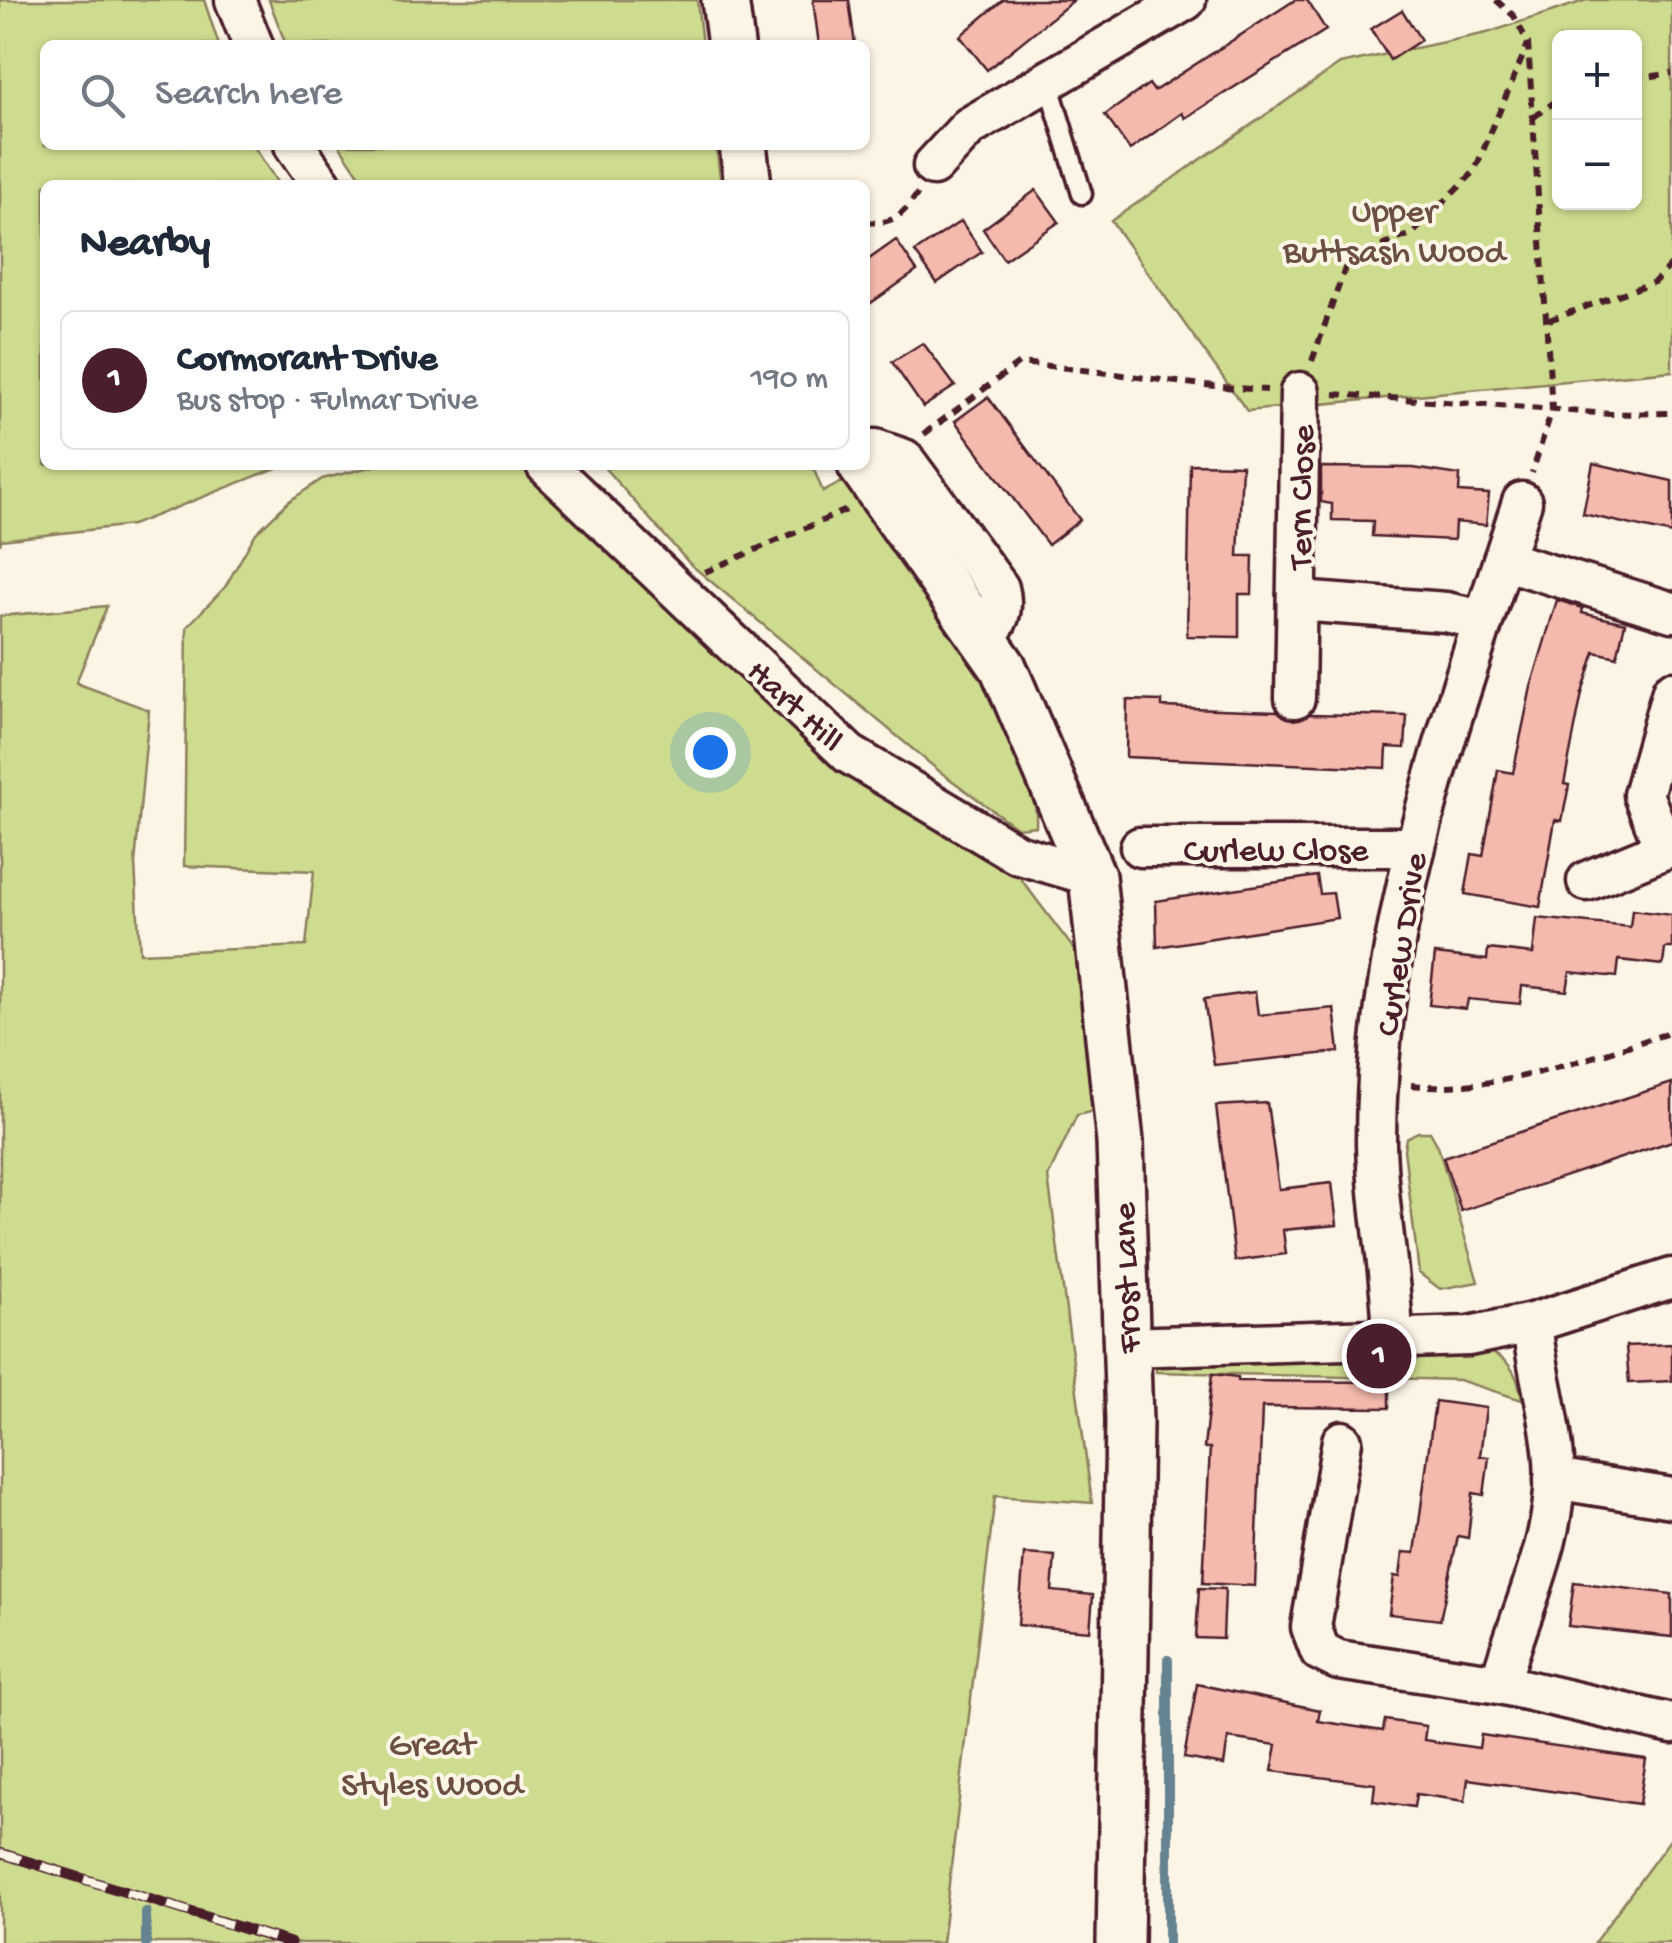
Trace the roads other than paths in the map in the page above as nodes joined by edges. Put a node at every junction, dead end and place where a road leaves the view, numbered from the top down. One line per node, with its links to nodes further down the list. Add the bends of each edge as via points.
1 (235, 0): 4 (street)
2 (725, 0): 5 (street)
3 (1186, 0): 6 (street)
4 (251, 40)
5 (730, 40)
6 (1048, 82): 9 (street, via 969,126); 12 (lane)
7 (298, 150): 10 (street)
8 (744, 150): 11 (street)
9 (933, 166)
10 (318, 180)
11 (747, 180)
12 (1082, 194)
13 (1300, 392): 19 (street, Tern Close)
14 (870, 450): 22 (street, via 904,459 999,588 998,622)
15 (551, 470): 28 (street, Hart Hill, via 848,754 1016,854)
16 (872, 480): 22 (street, Frost Lane)
17 (1522, 502): 18 (street, Curlew Drive)
18 (1503, 560): 20 (street); 21 (street, Curlew Drive)
19 (1298, 601): 21 (street, Tern Close); 24 (street, Tern Close)
20 (1672, 612)
21 (1482, 620): 26 (street, Curlew Drive)
22 (984, 640): 28 (street, Frost Lane, via 1003,667)
23 (1672, 691): 27 (street, via 1643,794)
24 (1296, 698)
25 (1140, 847): 26 (street, Curlew Close)
26 (1413, 847): 32 (street, Curlew Drive, via 1379,1079 1376,1146)
27 (1669, 848): 29 (street)
28 (1092, 876): 33 (street, Frost Lane, via 1120,1142)
29 (1588, 882)
30 (1672, 1278): 31 (street)
31 (1532, 1323): 32 (street, via 1468,1336); 35 (street)
32 (1393, 1340): 33 (street)
33 (1126, 1347): 39 (street, Frost Lane)
34 (1342, 1441): 37 (street, via 1312,1617 1314,1644 1338,1660)
35 (1554, 1479): 36 (street); 37 (street, via 1544,1545)
36 (1672, 1498)
37 (1500, 1684): 38 (street)
38 (1672, 1724)
39 (1120, 1943)

